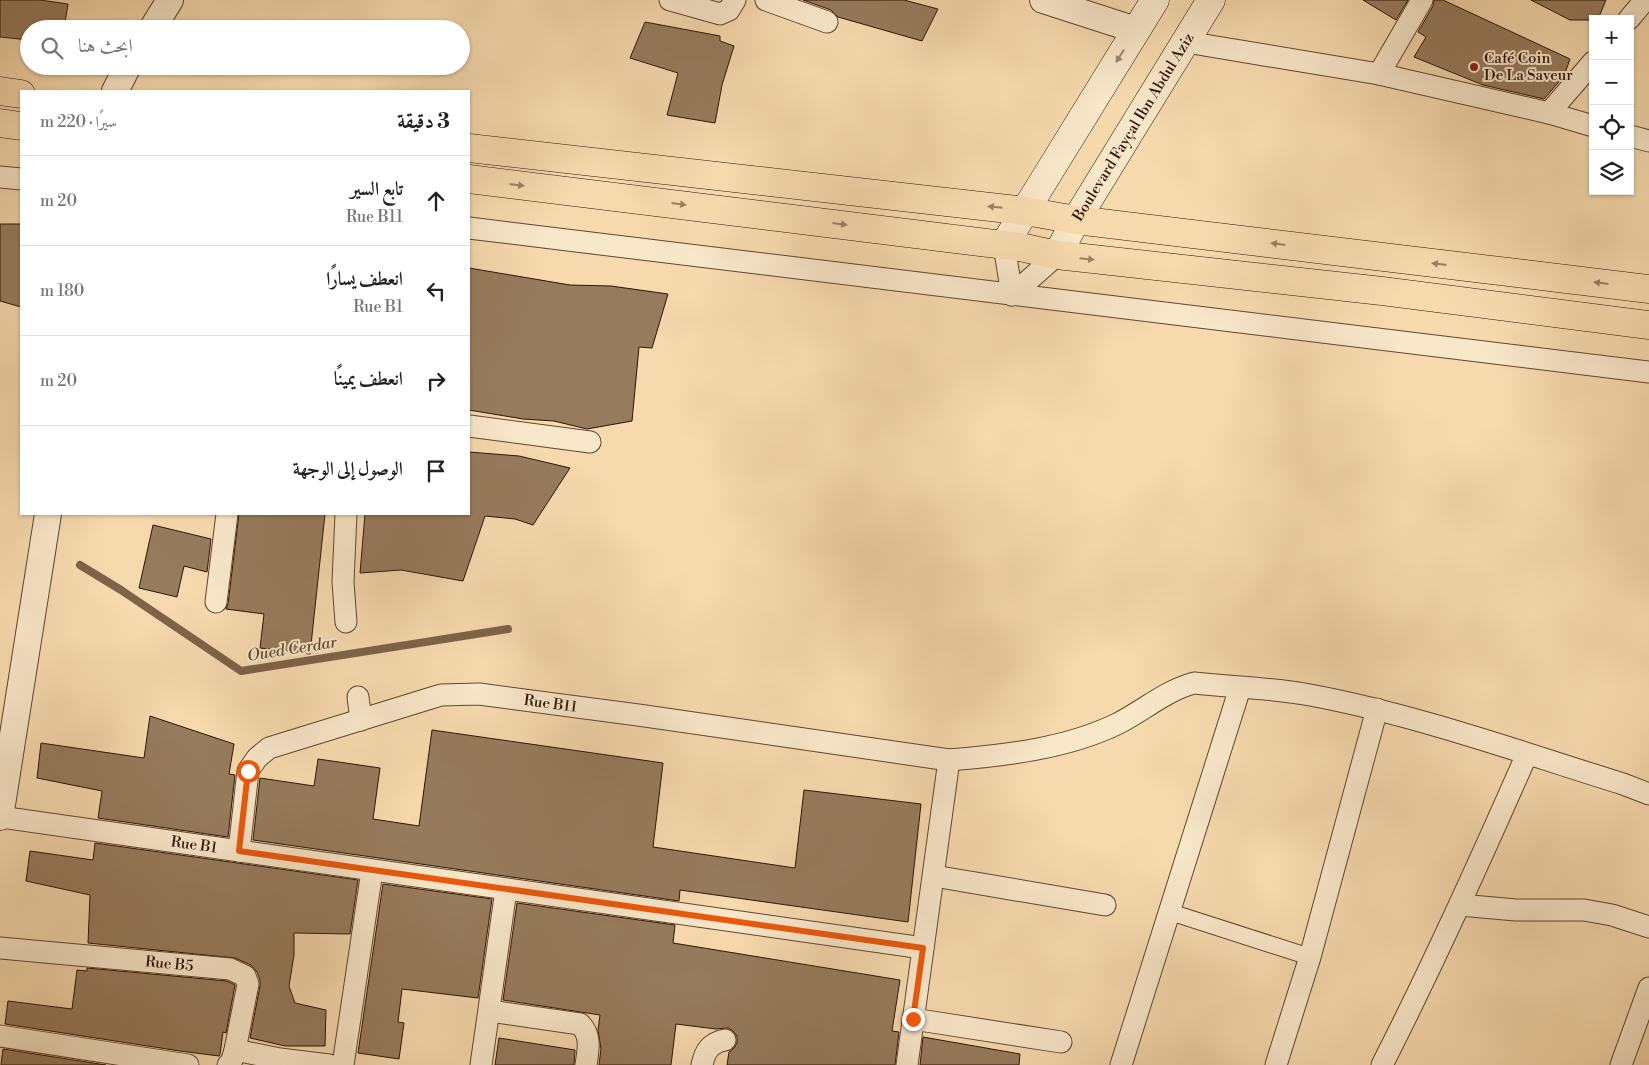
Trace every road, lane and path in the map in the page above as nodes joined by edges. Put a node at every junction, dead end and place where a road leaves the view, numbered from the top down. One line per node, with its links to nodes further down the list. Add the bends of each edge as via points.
1 (170, 0): 11 (street)
2 (670, 0): 3 (street, via 720,14 729,10)
3 (735, 0)
4 (766, 0): 12 (street)
5 (1043, 0): 13 (street)
6 (1155, 0): 13 (main road)
7 (1211, 0): 14 (main road, Boulevard Fayçal Ibn Abdul Aziz)
8 (1422, 0): 16 (street)
9 (1646, 0): 10 (street)
10 (1633, 15)
11 (158, 20)
12 (827, 22)
13 (1136, 30): 31 (main road, one-way to 31)
14 (1186, 42): 16 (street); 32 (main road, Boulevard Fayçal Ibn Abdul Aziz)
15 (1589, 67): 21 (street)
16 (1379, 74): 21 (street)
17 (123, 75): 18 (street)
18 (116, 90)
19 (0, 91): 20 (main road)
20 (20, 94)
21 (1549, 113): 23 (street)
22 (0, 123): 24 (main road)
23 (1589, 125)
24 (20, 126)
25 (1634, 137): 26 (street)
26 (1649, 141)
27 (470, 148): 31 (main road, one-way to 27)
28 (0, 177): 30 (street)
29 (470, 179): 34 (main road, one-way to 34)
30 (20, 180)
31 (1025, 211): 32 (main road); 34 (main road)
32 (1076, 220): 35 (main road, Boulevard Fayçal Ibn Abdul Aziz); 36 (main road, one-way to 32)
33 (470, 228): 37 (street)
34 (1004, 245): 35 (main road); 37 (street)
35 (1057, 256): 37 (street); 38 (main road, one-way to 38, via 1382,291)
36 (1649, 289)
37 (1012, 295): 39 (street)
38 (1649, 325)
39 (1649, 372)
40 (470, 426): 41 (street)
41 (590, 442)
42 (48, 515): 54 (street)
43 (227, 515): 45 (street)
44 (346, 515): 46 (street, via 342,582)
45 (216, 602)
46 (346, 622)
47 (1240, 688): 49 (street, Rue B11, via 1308,695); 52 (street, Rue B11, via 1194,683 1181,686 1118,724 1078,740 998,756); 61 (street)
48 (358, 697): 50 (street)
49 (1377, 709): 51 (street, Rue B11); 65 (street)
50 (361, 720): 52 (street, Rue B11, via 441,695 479,694); 55 (street, Rue B11, via 269,748 257,758 248,771)
51 (1527, 754): 53 (street, Rue B11); 60 (street)
52 (950, 760): 57 (street)
53 (1649, 794)
54 (0, 817): 55 (street, Rue B1)
55 (239, 851): 56 (street, Rue B1)
56 (372, 871): 58 (street, Rue B1); 76 (street)
57 (934, 876): 59 (street); 64 (street)
58 (506, 890): 64 (street, Rue B1); 67 (street)
59 (1105, 905)
60 (1460, 905): 62 (street, via 1516,910 1584,910); 83 (street)
61 (1170, 912): 65 (street); 81 (street)
62 (1649, 927)
63 (0, 948): 72 (street, Rue B5, via 239,972 248,984)
64 (923, 948): 68 (street)
65 (1310, 957): 82 (street)
66 (1649, 988): 84 (street)
67 (490, 1011): 77 (street); 78 (street, via 580,1024 586,1030 589,1042)
68 (913, 1019): 71 (street); 80 (street)
69 (0, 1036): 74 (street)
70 (725, 1040): 79 (street, via 708,1048)
71 (1061, 1042)
72 (231, 1058): 73 (street)
73 (280, 1062): 75 (street)
74 (188, 1065)
75 (328, 1065)
76 (343, 1065)
77 (481, 1065)
78 (586, 1065)
79 (702, 1065)
80 (907, 1065)
81 (1121, 1065)
82 (1276, 1065)
83 (1382, 1065)
84 (1621, 1065)

